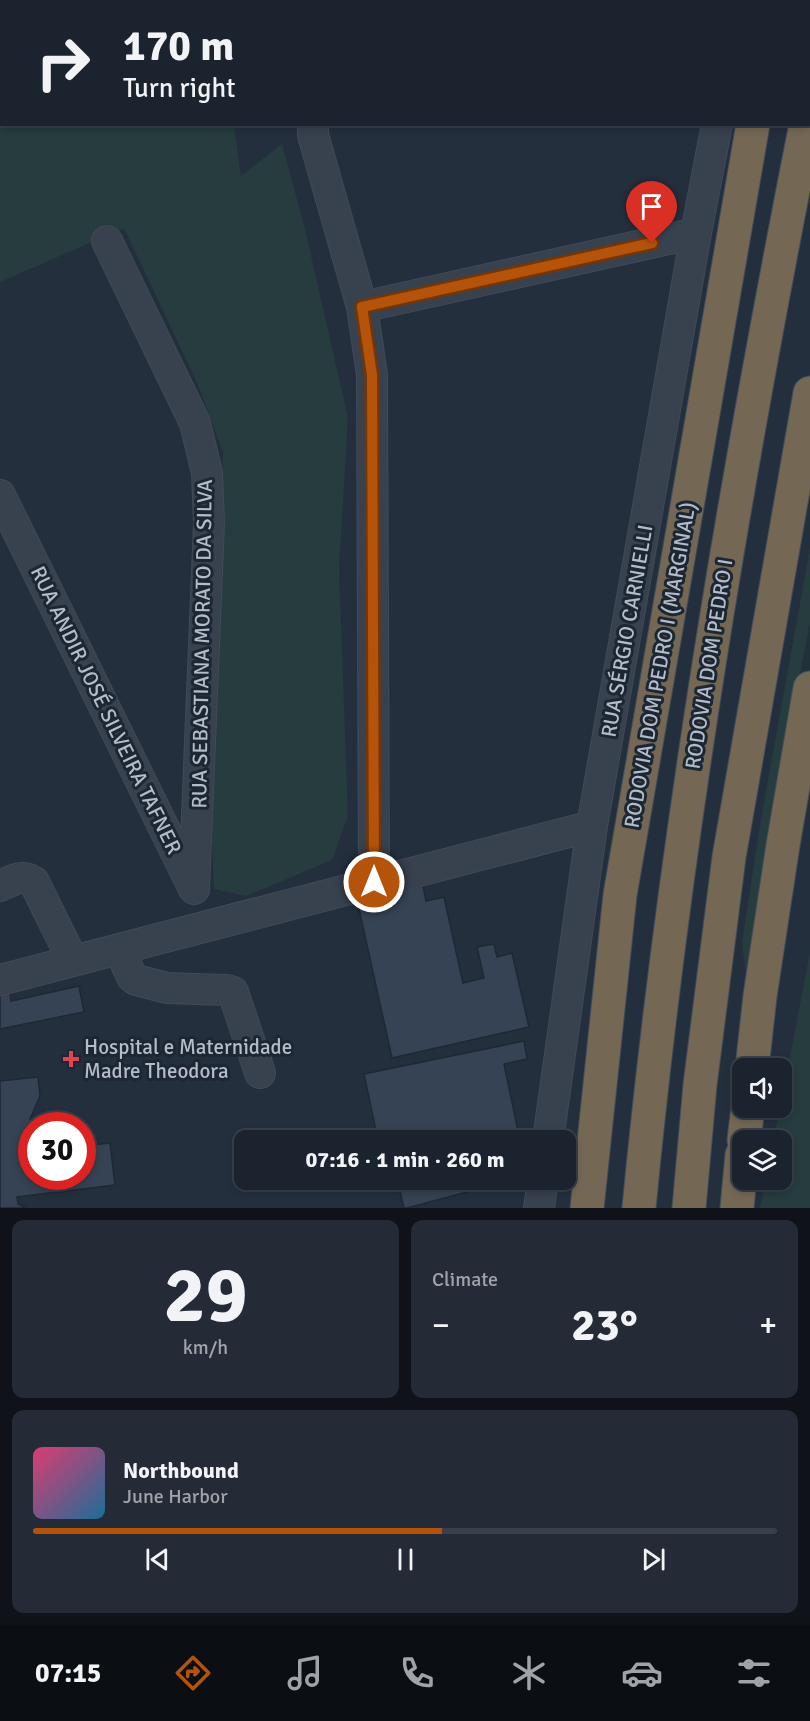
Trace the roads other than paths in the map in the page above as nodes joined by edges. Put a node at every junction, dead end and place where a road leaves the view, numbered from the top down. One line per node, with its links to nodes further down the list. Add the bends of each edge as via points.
1 (313, 126): 7 (street)
2 (717, 126): 5 (street, RUA SÉRGIO CARNIELLI)
3 (753, 126): 25 (highway, RODOVIA DOM PEDRO I (MARGINAL), via 620,895)
4 (806, 126): 26 (highway, RODOVIA DOM PEDRO I, via 727,544 672,906)
5 (696, 233): 7 (street); 11 (street, RUA SÉRGIO CARNIELLI)
6 (107, 241): 14 (street, RUA SEBASTIANA MORATO DA SILVA, via 195,423 207,473 209,523)
7 (362, 307): 12 (street, via 372,375)
8 (810, 393): 27 (highway, via 729,857)
9 (0, 495): 14 (street, RUA ANDIR JOSÉ SILVEIRA TAFNER)
10 (810, 688): 19 (highway, via 781,856)
11 (592, 826): 12 (street); 21 (street, RUA SÉRGIO CARNIELLI)
12 (374, 882): 15 (street)
13 (0, 886): 17 (street, via 22,877 34,882)
14 (194, 889): 15 (street, RUA ANDIR JOSÉ SILVEIRA TAFNER)
15 (212, 924): 16 (street)
16 (119, 949): 17 (street); 20 (street, via 136,980 167,988 233,992)
17 (73, 961): 18 (street)
18 (2, 975)
19 (753, 1058)
20 (260, 1073)
21 (549, 1130)
22 (541, 1190): 24 (street)
23 (739, 1190): 28 (highway)
24 (539, 1208)
25 (587, 1208)
26 (639, 1208)
27 (689, 1208)
28 (737, 1208)

